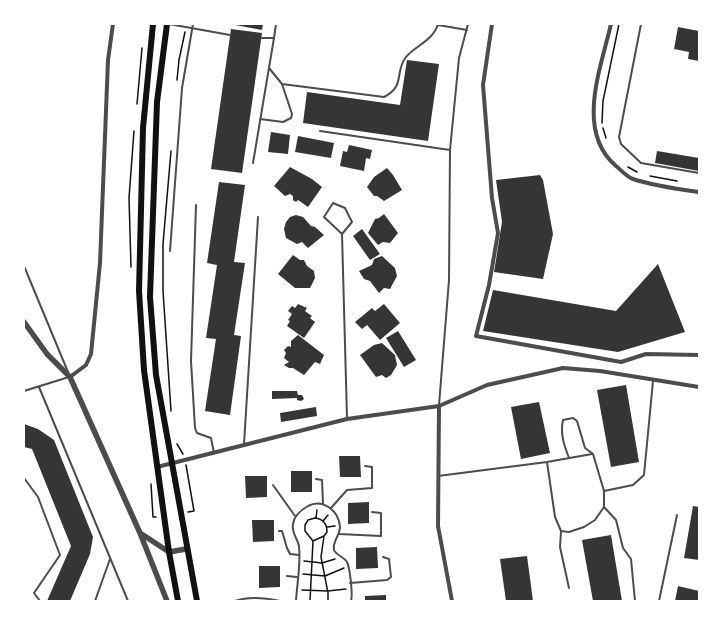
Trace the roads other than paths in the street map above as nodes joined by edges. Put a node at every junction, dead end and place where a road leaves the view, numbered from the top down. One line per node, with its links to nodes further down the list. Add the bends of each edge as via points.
1 (113, 24): 31 (street, via 108,60 100,263 91,354 86,365)
2 (153, 24): 45 (main road, via 143,128 139,291 144,370)
3 (168, 24): 11 (lane); 43 (main road, via 157,102 150,297 156,375)
4 (192, 24): 11 (lane)
5 (276, 24): 15 (lane)
6 (468, 24): 12 (lane)
7 (492, 24): 30 (street, via 483,85 492,198 498,233 489,285 476,336 621,362 646,354)
8 (611, 24): 23 (street, via 594,100 596,137 608,159 631,179)
9 (641, 24): 22 (lane, via 619,137 621,144 641,163)
10 (438, 25): 12 (lane); 17 (lane, via 429,40 403,61 398,85 384,97)
11 (192, 28): 13 (lane); 27 (lane, via 182,88)
12 (467, 30): 20 (lane, via 459,58)
13 (230, 35)
14 (261, 38): 15 (lane)
15 (274, 38): 16 (lane)
16 (269, 68): 17 (lane); 18 (lane)
17 (282, 84): 18 (lane, via 290,106 291,118 283,122)
18 (260, 119): 21 (lane)
19 (320, 131): 20 (lane)
20 (450, 150): 36 (lane, via 449,280)
21 (253, 163)
22 (699, 173)
23 (699, 192)
24 (196, 205): 39 (lane, via 191,361 195,428 197,433 210,438)
25 (258, 217): 38 (lane)
26 (342, 234): 26 (lane, via 352,222 345,208 333,203 324,217); 37 (lane)
27 (170, 250)
28 (24, 266): 31 (lane)
29 (24, 322): 31 (street, via 46,354)
30 (699, 354)
31 (70, 377): 33 (lane); 59 (street)
32 (653, 379): 34 (street); 36 (street, via 563,368 488,385); 50 (lane, via 644,475 632,485)
33 (39, 387): 35 (lane); 65 (lane)
34 (699, 387)
35 (24, 391)
36 (439, 406): 37 (street); 46 (street)
37 (347, 419): 38 (street)
38 (244, 445): 39 (street)
39 (214, 453): 43 (street)
40 (593, 454): 41 (lane); 41 (lane, via 585,448 577,421 573,418 563,420 561,428); 50 (lane)
41 (569, 458): 42 (lane)
42 (547, 462): 46 (lane); 58 (lane, via 555,517)
43 (172, 464): 45 (street); 61 (main road)
44 (366, 466): 53 (lane, via 372,467 372,488 347,490)
45 (157, 467): 62 (main road)
46 (438, 476): 80 (street, via 438,526)
47 (24, 478): 70 (lane, via 38,497 60,555 34,593)
48 (316, 479): 51 (lane, via 322,480)
49 (272, 485): 56 (lane)
50 (604, 491): 52 (lane)
51 (323, 504): 53 (lane); 56 (lane, via 311,505)
52 (604, 507): 58 (lane, via 595,520 584,527 569,532); 81 (lane, via 616,520 623,548 631,559)
53 (332, 509): 60 (lane, via 338,518)
54 (372, 512): 60 (lane, via 381,513 381,536)
55 (678, 515): 82 (lane)
56 (295, 516): 63 (lane, via 292,525 299,545)
57 (279, 531): 63 (lane, via 282,531 290,554)
58 (561, 531): 69 (lane, via 560,547)
59 (140, 533): 62 (street); 73 (street)
60 (339, 534): 68 (lane, via 333,545 335,552 347,561)
61 (186, 549): 62 (street); 75 (main road)
62 (169, 552): 74 (main road)
63 (299, 555): 66 (lane)
64 (383, 557): 68 (lane, via 389,559 391,577 387,580)
65 (110, 558): 71 (lane); 72 (lane)
66 (297, 575): 67 (lane); 78 (lane)
67 (286, 576)
68 (350, 583): 79 (lane)
69 (569, 588)
70 (40, 601)
71 (95, 601)
72 (128, 601)
73 (165, 601)
74 (178, 601)
75 (197, 601)
76 (235, 601): 77 (lane, via 269,598)
77 (280, 601)
78 (296, 601)
79 (351, 601)
80 (452, 601)
81 (635, 601)
82 (659, 601)

